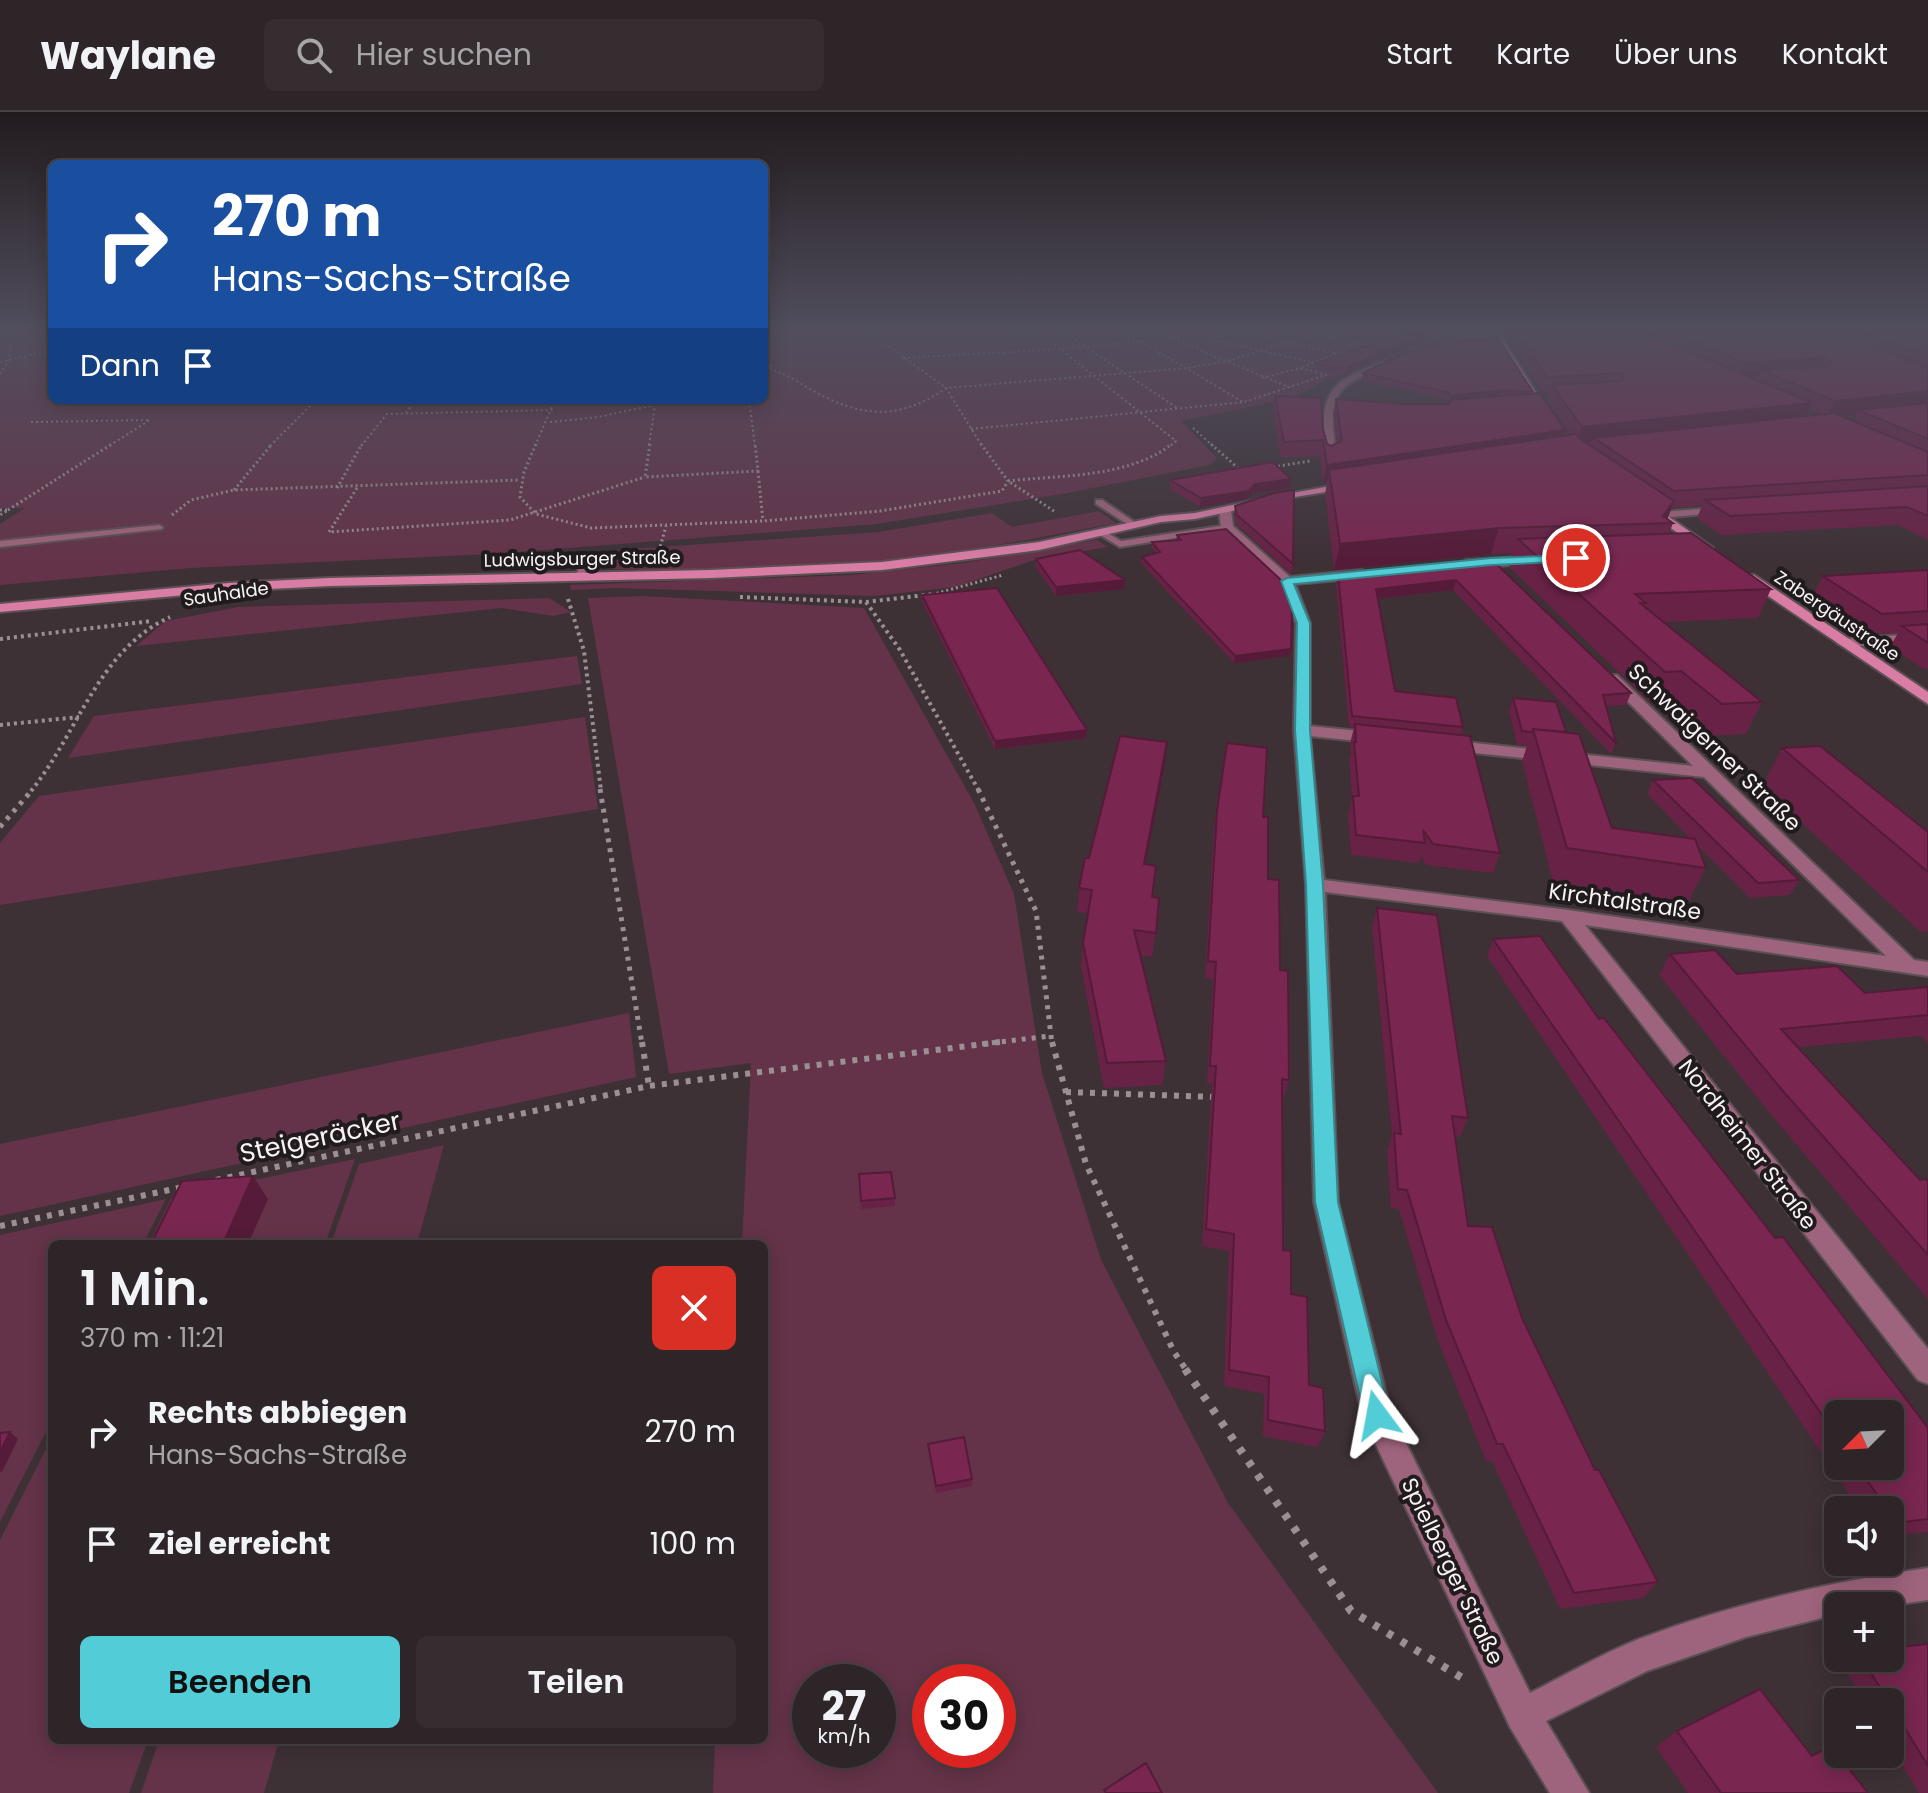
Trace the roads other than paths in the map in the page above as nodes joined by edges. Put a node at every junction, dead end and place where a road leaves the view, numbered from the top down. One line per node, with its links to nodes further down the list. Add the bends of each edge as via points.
1 (1327, 407): 4 (street)
2 (1546, 407): 3 (main road)
3 (1557, 429)
4 (1331, 458)
5 (1371, 482): 6 (main road, Ludwigsburger Straße)
6 (1267, 499): 11 (main road, Ludwigsburger Straße, via 1241,499); 12 (main road, Ludwigsburger Straße)
7 (1099, 502): 13 (lane)
8 (1642, 502): 10 (main road)
9 (1740, 510): 10 (street)
10 (1659, 515): 17 (main road)
11 (1161, 519): 12 (main road, Ludwigsburger Straße); 13 (main road, Ludwigsburger Straße)
12 (1225, 519): 15 (lane, via 1120,544); 26 (street, Spielberger Straße)
13 (1135, 525): 15 (main road, Ludwigsburger Straße)
14 (159, 527): 16 (lane)
15 (1101, 533): 25 (main road, Ludwigsburger Straße, via 958,559 868,568)
16 (0, 544)
17 (1714, 553): 18 (street)
18 (1689, 554)
19 (591, 555): 25 (lane)
20 (1552, 559): 21 (street)
21 (1491, 561): 22 (street); 27 (street)
22 (1459, 564)
23 (1740, 571): 30 (main road, Zabergäustraße)
24 (1381, 572): 26 (street)
25 (579, 576): 28 (main road, Ludwigsburger Straße, via 229,587)
26 (1287, 581): 33 (street, Spielberger Straße, via 1303,623)
27 (1513, 583)
28 (0, 608)
29 (1928, 637): 30 (street)
30 (1844, 643): 32 (main road, Zabergäustraße)
31 (1601, 667): 36 (street, Schwaigerner Straße)
32 (1928, 699)
33 (1302, 730): 34 (street); 37 (street, Spielberger Straße)
34 (1397, 740)
35 (1428, 743): 36 (street)
36 (1711, 773): 39 (street, Schwaigerner Straße)
37 (1315, 885): 38 (street, Kirchtalstraße); 43 (street, Spielberger Straße, via 1326,1202 1377,1415)
38 (1568, 916): 39 (street, Kirchtalstraße); 41 (street, Nordheimer Straße)
39 (1907, 965): 40 (street, Kirchtalstraße)
40 (1928, 969)
41 (1928, 1371)
42 (1928, 1584): 43 (street, via 1843,1596 1746,1620 1640,1656)
43 (1522, 1715): 44 (street, Spielberger Straße)
44 (1571, 1793)

